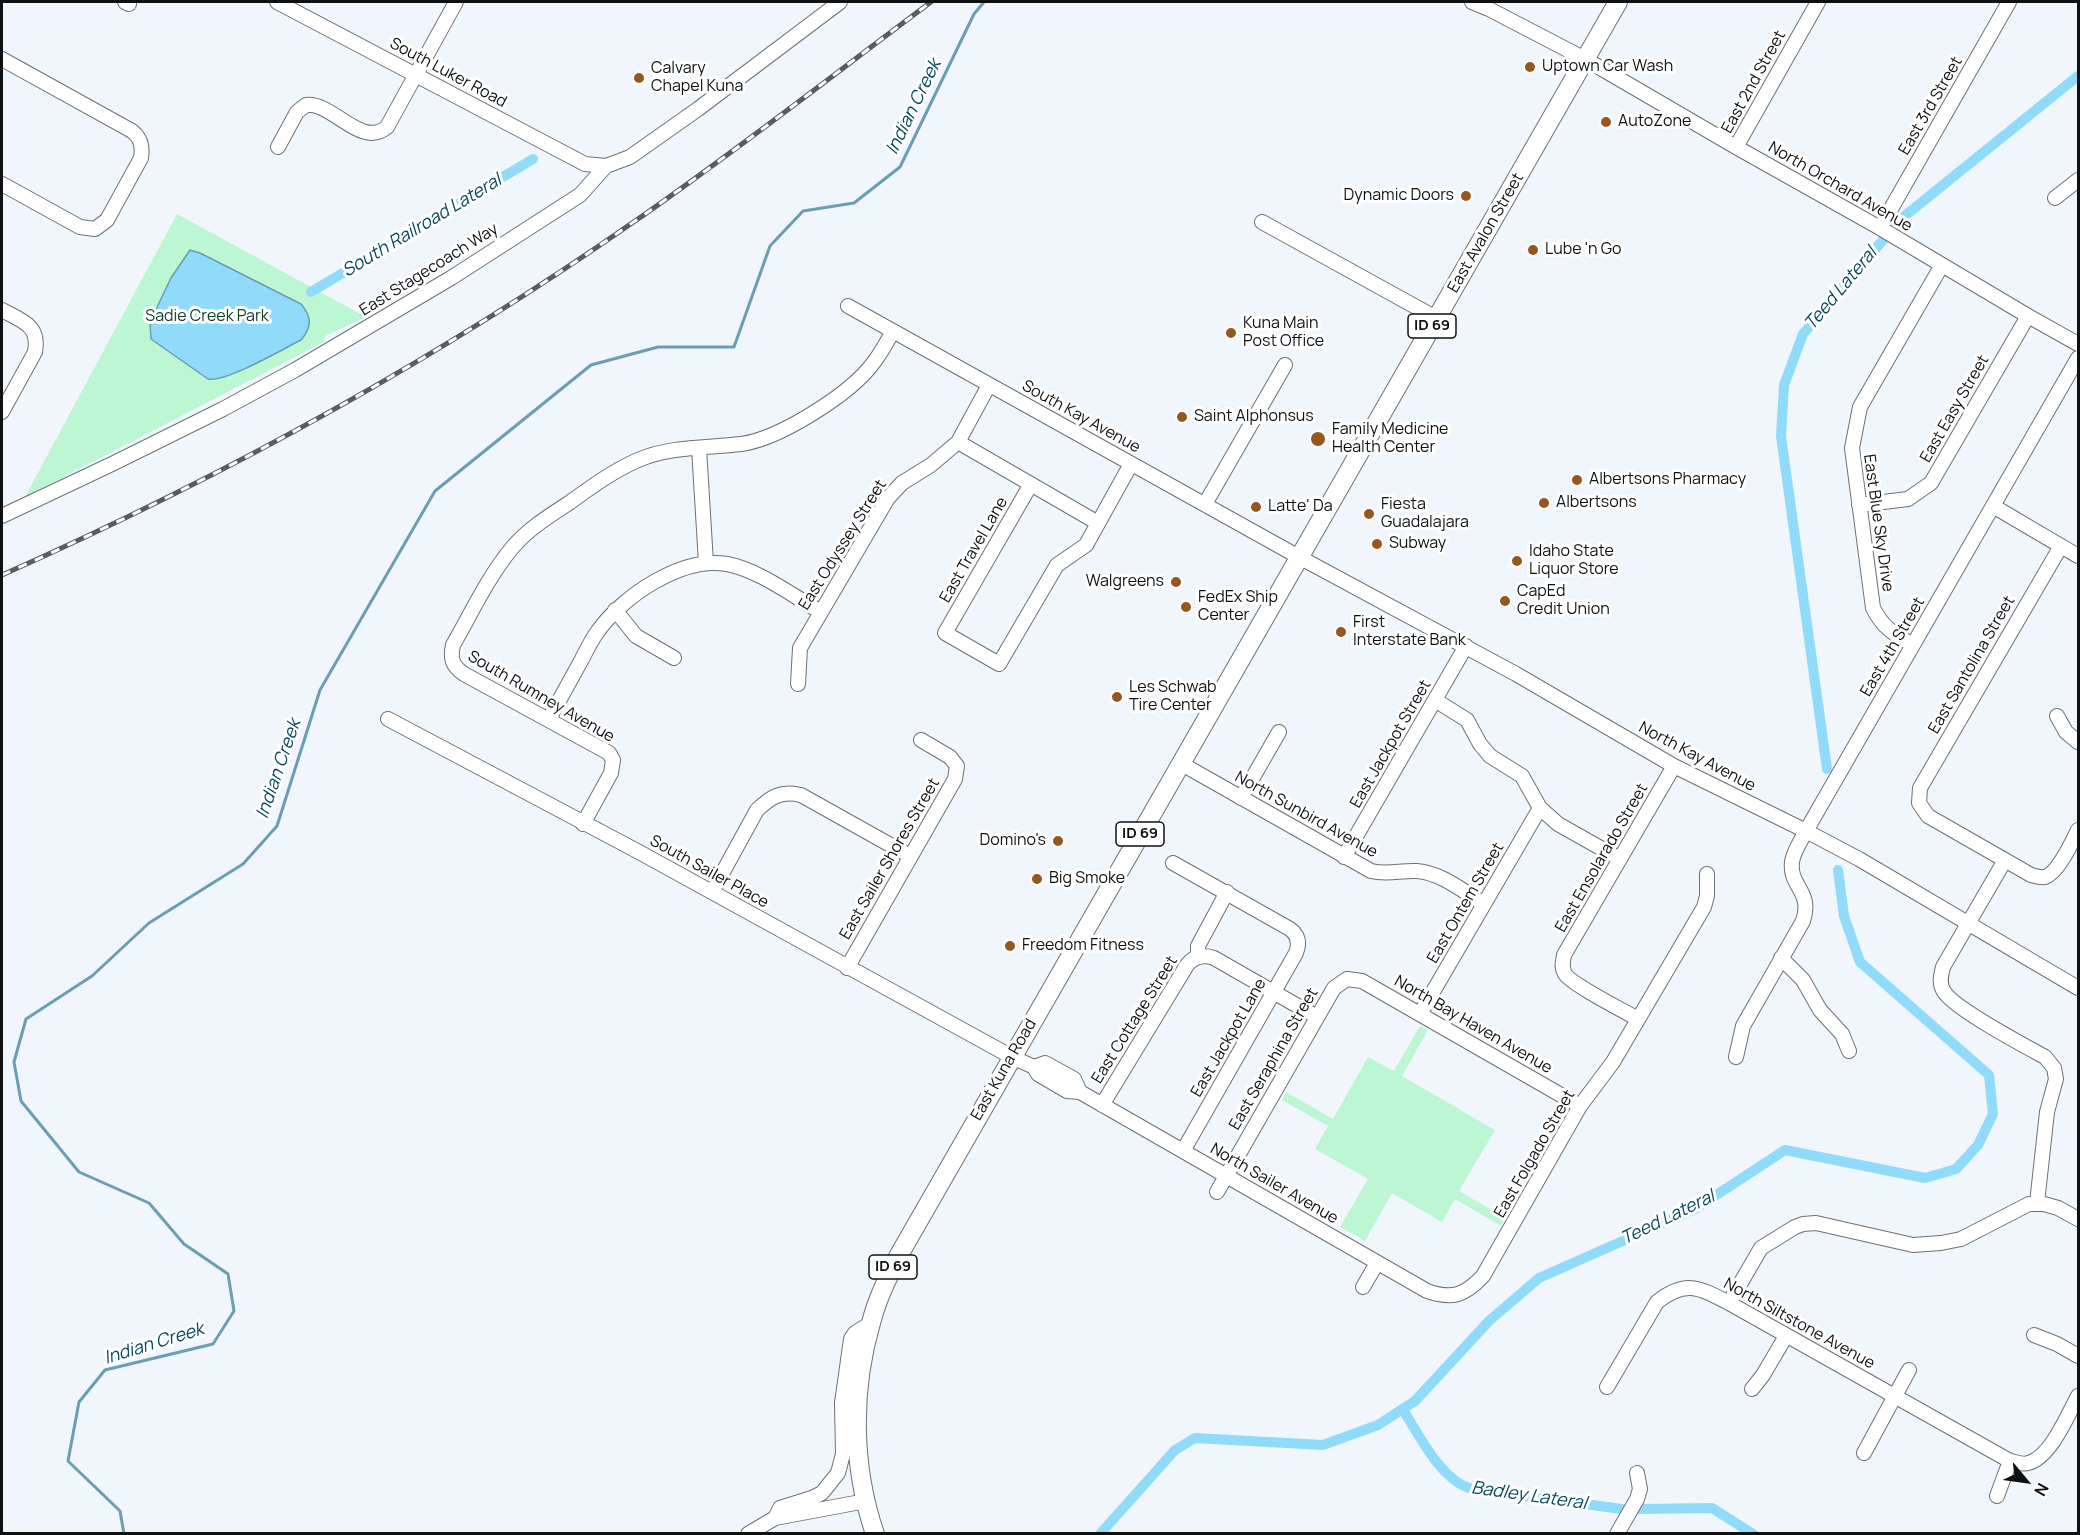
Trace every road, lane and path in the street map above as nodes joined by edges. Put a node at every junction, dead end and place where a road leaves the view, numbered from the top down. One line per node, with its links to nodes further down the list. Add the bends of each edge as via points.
1 (277, 2): 10 (street, South Luker Road)
2 (456, 2): 10 (street)
3 (840, 2): 13 (street, East Stagecoach Way, via 653,142 630,157)
4 (1472, 2): 9 (street, North Orchard Avenue)
5 (1618, 2): 9 (main road, East Avalon Street)
6 (1818, 2): 12 (street, East 2nd Street)
7 (2009, 2): 18 (street, East 3rd Street)
8 (2, 59): 15 (street, via 132,131 141,141 141,158 107,220 95,229 80,227)
9 (1585, 59): 12 (street, North Orchard Avenue); 23 (main road, East Avalon Street / ID 69)
10 (415, 74): 11 (street, via 387,127 376,133 366,133 316,106 306,105 297,112); 13 (street, South Luker Road, via 585,164)
11 (278, 147)
12 (1736, 147): 18 (street, North Orchard Avenue)
13 (606, 165): 37 (street, East Stagecoach Way, via 580,195 451,278 295,370)
14 (2079, 180): 16 (street)
15 (2, 184)
16 (2055, 198)
17 (1262, 222): 23 (street)
18 (1885, 230): 19 (street, North Orchard Avenue)
19 (1942, 265): 22 (street, North Orchard Avenue); 35 (street, East Blue Sky Drive, via 1860,407 1852,448)
20 (848, 306): 24 (street, South Kay Avenue)
21 (2, 310): 29 (street, via 27,324 36,335 35,352)
22 (2028, 316): 25 (street, North Orchard Avenue); 35 (street, East Easy Street, via 1931,483 1908,499)
23 (1436, 318): 41 (main road, East Avalon Street / ID 69)
24 (893, 331): 28 (street, South Kay Avenue); 31 (street, via 873,364 852,386 813,413 785,429 744,444)
25 (2079, 344)
26 (2079, 358): 36 (street, East 4th Street)
27 (1285, 365): 34 (street)
28 (989, 385): 30 (street, East Odyssey Street); 32 (street, South Kay Avenue)
29 (2, 412)
30 (958, 442): 33 (street); 44 (street, East Odyssey Street, via 888,498)
31 (699, 448): 42 (street); 52 (street, South Rumney Avenue, via 640,459 610,474 533,527 496,570 453,645 453,663 464,674)
32 (1131, 464): 34 (street, South Kay Avenue); 38 (street)
33 (1031, 484): 38 (street); 38 (street, East Travel Lane, via 945,633 999,664 1057,565 1086,545)
34 (1204, 504): 41 (street, South Kay Avenue)
35 (1859, 505): 45 (street, East Blue Sky Drive, via 1873,608 1880,622)
36 (1993, 506): 39 (street); 45 (street, East 4th Street)
37 (2, 516)
38 (1098, 523)
39 (2061, 546): 40 (street); 66 (street, East Santolina Street, via 1920,788 1919,803 1928,816)
40 (2079, 556)
41 (1299, 557): 46 (street, North Kay Avenue); 56 (main road, East Kuna Road / ID 69)
42 (706, 563): 43 (street, via 678,570); 44 (street, via 748,570)
43 (615, 610): 47 (street, via 636,636); 52 (street, via 597,632)
44 (821, 612): 48 (street, East Odyssey Street, via 800,648)
45 (1913, 645): 62 (street, East 4th Street)
46 (1466, 646): 49 (street, East Jackpot Street); 57 (street, North Kay Avenue)
47 (674, 658)
48 (798, 684)
49 (1435, 699): 59 (street, via 1467,720 1490,756 1522,777); 64 (street, East Jackpot Street)
50 (2057, 716): 55 (street, via 2066,732)
51 (388, 719): 60 (street, South Sailer Place)
52 (549, 719): 60 (street, South Rumney Avenue, via 602,748 613,760 611,773)
53 (1279, 732): 58 (street)
54 (921, 740): 63 (street, East Sailer Shores Street, via 950,757 957,766 955,779)
55 (2079, 742)
56 (1180, 763): 58 (street, North Sunbird Avenue); 83 (main road, East Kuna Road / ID 69)
57 (1674, 766): 62 (street, North Kay Avenue); 65 (street, East Ensolarado Street)
58 (1241, 798): 64 (street, North Sunbird Avenue)
59 (1540, 808): 65 (street, via 1558,824); 71 (street, East Ontem Street)
60 (583, 824): 69 (street, South Sailer Place)
61 (2079, 830): 66 (street, via 2058,866 2045,877 2031,875)
62 (1806, 831): 72 (street, North Kay Avenue); 74 (street, East 4th Street, via 1792,861 1807,910)
63 (910, 856): 69 (street, via 790,792 768,800 758,810); 75 (street, East Sailer Shores Street)
64 (1344, 858): 71 (street, North Sunbird Avenue, via 1382,873 1427,873)
65 (1620, 859): 81 (street, East Ensolarado Street, via 1564,955 1562,967 1565,976)
66 (2005, 860): 72 (street)
67 (1173, 863): 70 (street)
68 (1707, 874): 81 (street, East Folgado Street, via 1704,907)
69 (712, 892): 75 (street, South Sailer Place)
70 (1227, 892): 73 (street, via 1198,946); 78 (street, East Jackpot Lane, via 1290,929 1298,940 1296,953)
71 (1485, 904): 79 (street, East Ontem Street)
72 (1968, 923): 77 (street, North Kay Avenue); 90 (street, via 1942,968 1942,989 1954,1004 2045,1057 2054,1068 2056,1080 2047,1112)
73 (1198, 956): 78 (street, via 1214,958); 85 (street, East Cottage Street, via 1187,965)
74 (1781, 958): 82 (street, via 1842,1034); 84 (street, East 4th Street, via 1743,1026)
75 (847, 968): 83 (street, South Sailer Place)
76 (1347, 979): 79 (street, North Bay Haven Avenue, via 1362,981); 80 (street, East Seraphina Street, via 1334,988)
77 (2079, 988)
78 (1274, 993): 80 (street); 87 (street, East Jackpot Lane)
79 (1420, 1014): 86 (street, North Bay Haven Avenue)
80 (1317, 1017): 88 (street, East Seraphina Street)
81 (1638, 1019): 86 (street, East Folgado Street)
82 (1849, 1052)
83 (1012, 1057): 85 (street, North Sailer Avenue, via 1067,1090 1080,1092); 96 (main road, East Kuna Road / ID 69, via 899,1255)
84 (1737, 1057)
85 (1102, 1105): 87 (street, North Sailer Avenue)
86 (1580, 1106): 94 (street, East Folgado Street, via 1484,1276 1470,1289)
87 (1183, 1150): 88 (street, North Sailer Avenue)
88 (1227, 1176): 89 (street, East Seraphina Street); 92 (street, North Sailer Avenue)
89 (1217, 1192)
90 (2037, 1203): 91 (street); 95 (street, via 1961,1239 1927,1245 1899,1244 1816,1223 1803,1224 1761,1248)
91 (2079, 1219)
92 (1377, 1263): 93 (street); 94 (street, North Sailer Avenue, via 1427,1291)
93 (1363, 1287)
94 (1454, 1296)
95 (1729, 1303): 98 (street, North Siltstone Avenue); 101 (street, North Siltstone Avenue, via 1701,1288 1668,1292 1657,1302)
96 (871, 1323): 109 (main road, East Kuna Road / ID 69, via 857,1417 860,1474); 110 (street, via 851,1339 842,1403 843,1454 838,1473 822,1492 780,1508)
97 (2034, 1335): 99 (street)
98 (1786, 1336): 102 (street); 104 (street, North Siltstone Avenue)
99 (2079, 1356)
100 (1909, 1370): 104 (street)
101 (1607, 1387)
102 (1752, 1389)
103 (2079, 1396): 106 (street, North Siltstone Avenue, via 2040,1457 2028,1463)
104 (1894, 1397): 105 (street); 106 (street, North Siltstone Avenue)
105 (1864, 1453)
106 (2010, 1461): 108 (street)
107 (1637, 1473): 113 (street, via 1637,1499)
108 (1997, 1496)
109 (866, 1501): 110 (street); 112 (main road, ID 69)
110 (775, 1518): 111 (street)
111 (748, 1533)
112 (875, 1533)
113 (1617, 1533)

